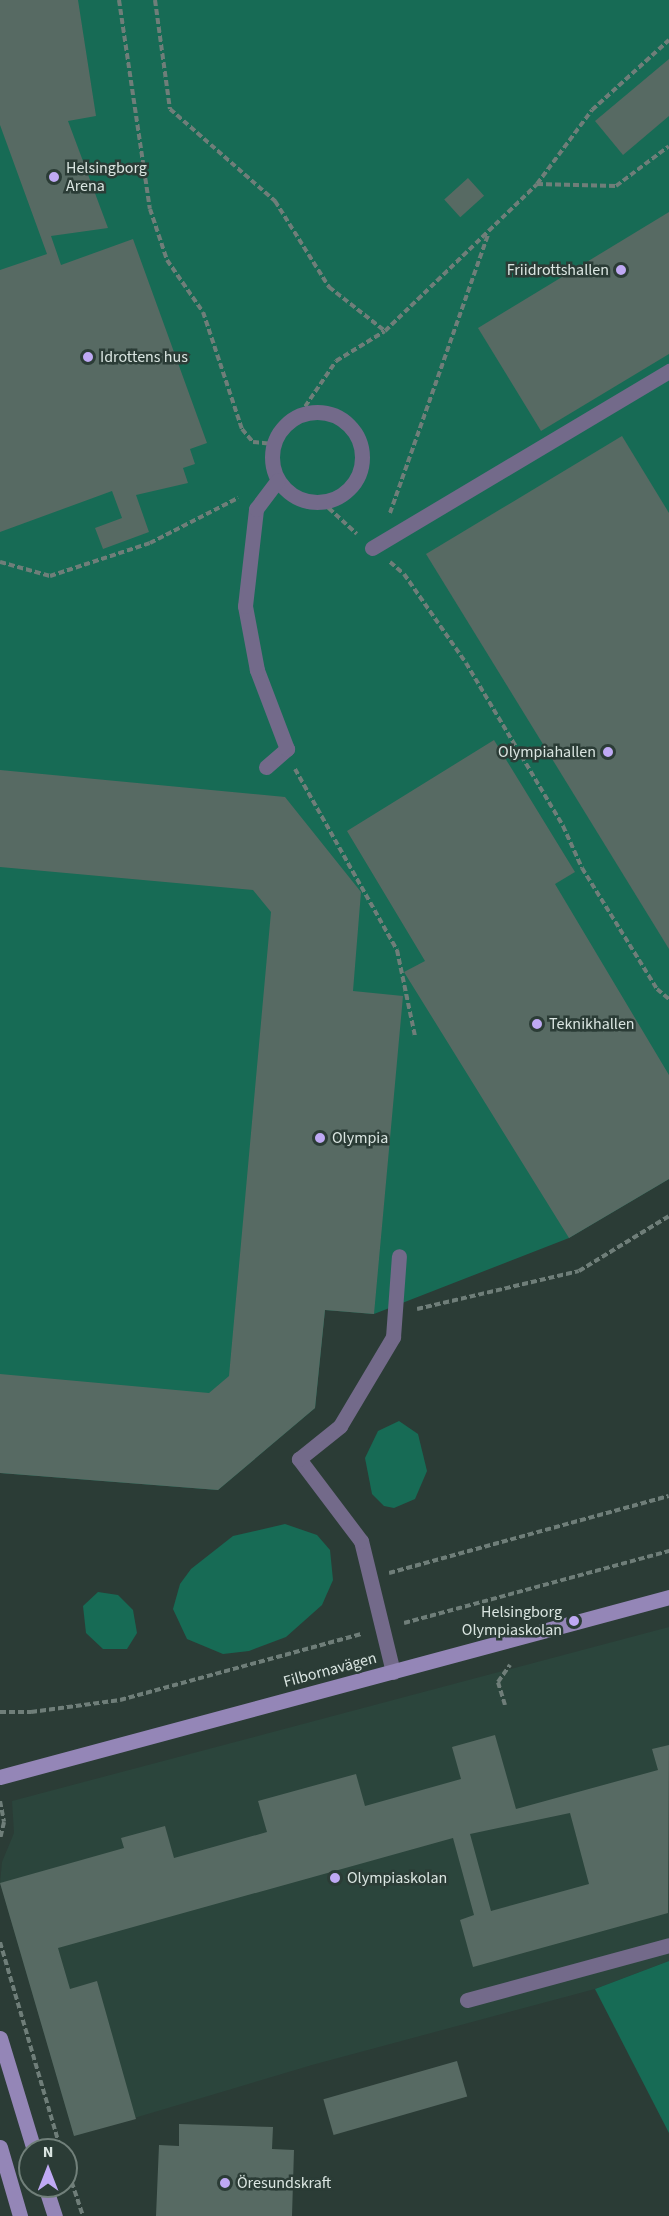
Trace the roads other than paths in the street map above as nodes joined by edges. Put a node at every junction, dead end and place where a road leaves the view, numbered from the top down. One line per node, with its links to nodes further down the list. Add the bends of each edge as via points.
1 (669, 371): 3 (lane)
2 (275, 473): 2 (lane, via 273,444 287,423 300,414 330,412 354,429 360,441 362,470 345,493 322,501 302,500); 4 (lane, via 256,509 245,606 257,670 287,749)
3 (372, 548)
4 (266, 767)
5 (399, 1256): 7 (lane, via 393,1336 340,1425 299,1459 361,1541)
6 (669, 1597): 7 (street, Filbornavägen)
7 (393, 1672): 8 (street, Filbornavägen)
8 (0, 1777)
9 (669, 1945): 10 (lane)
10 (467, 2000)
11 (0, 2038): 12 (street)
12 (30, 2138)
13 (0, 2147): 15 (street)
14 (49, 2198): 16 (street)
15 (20, 2216)
16 (55, 2216)

